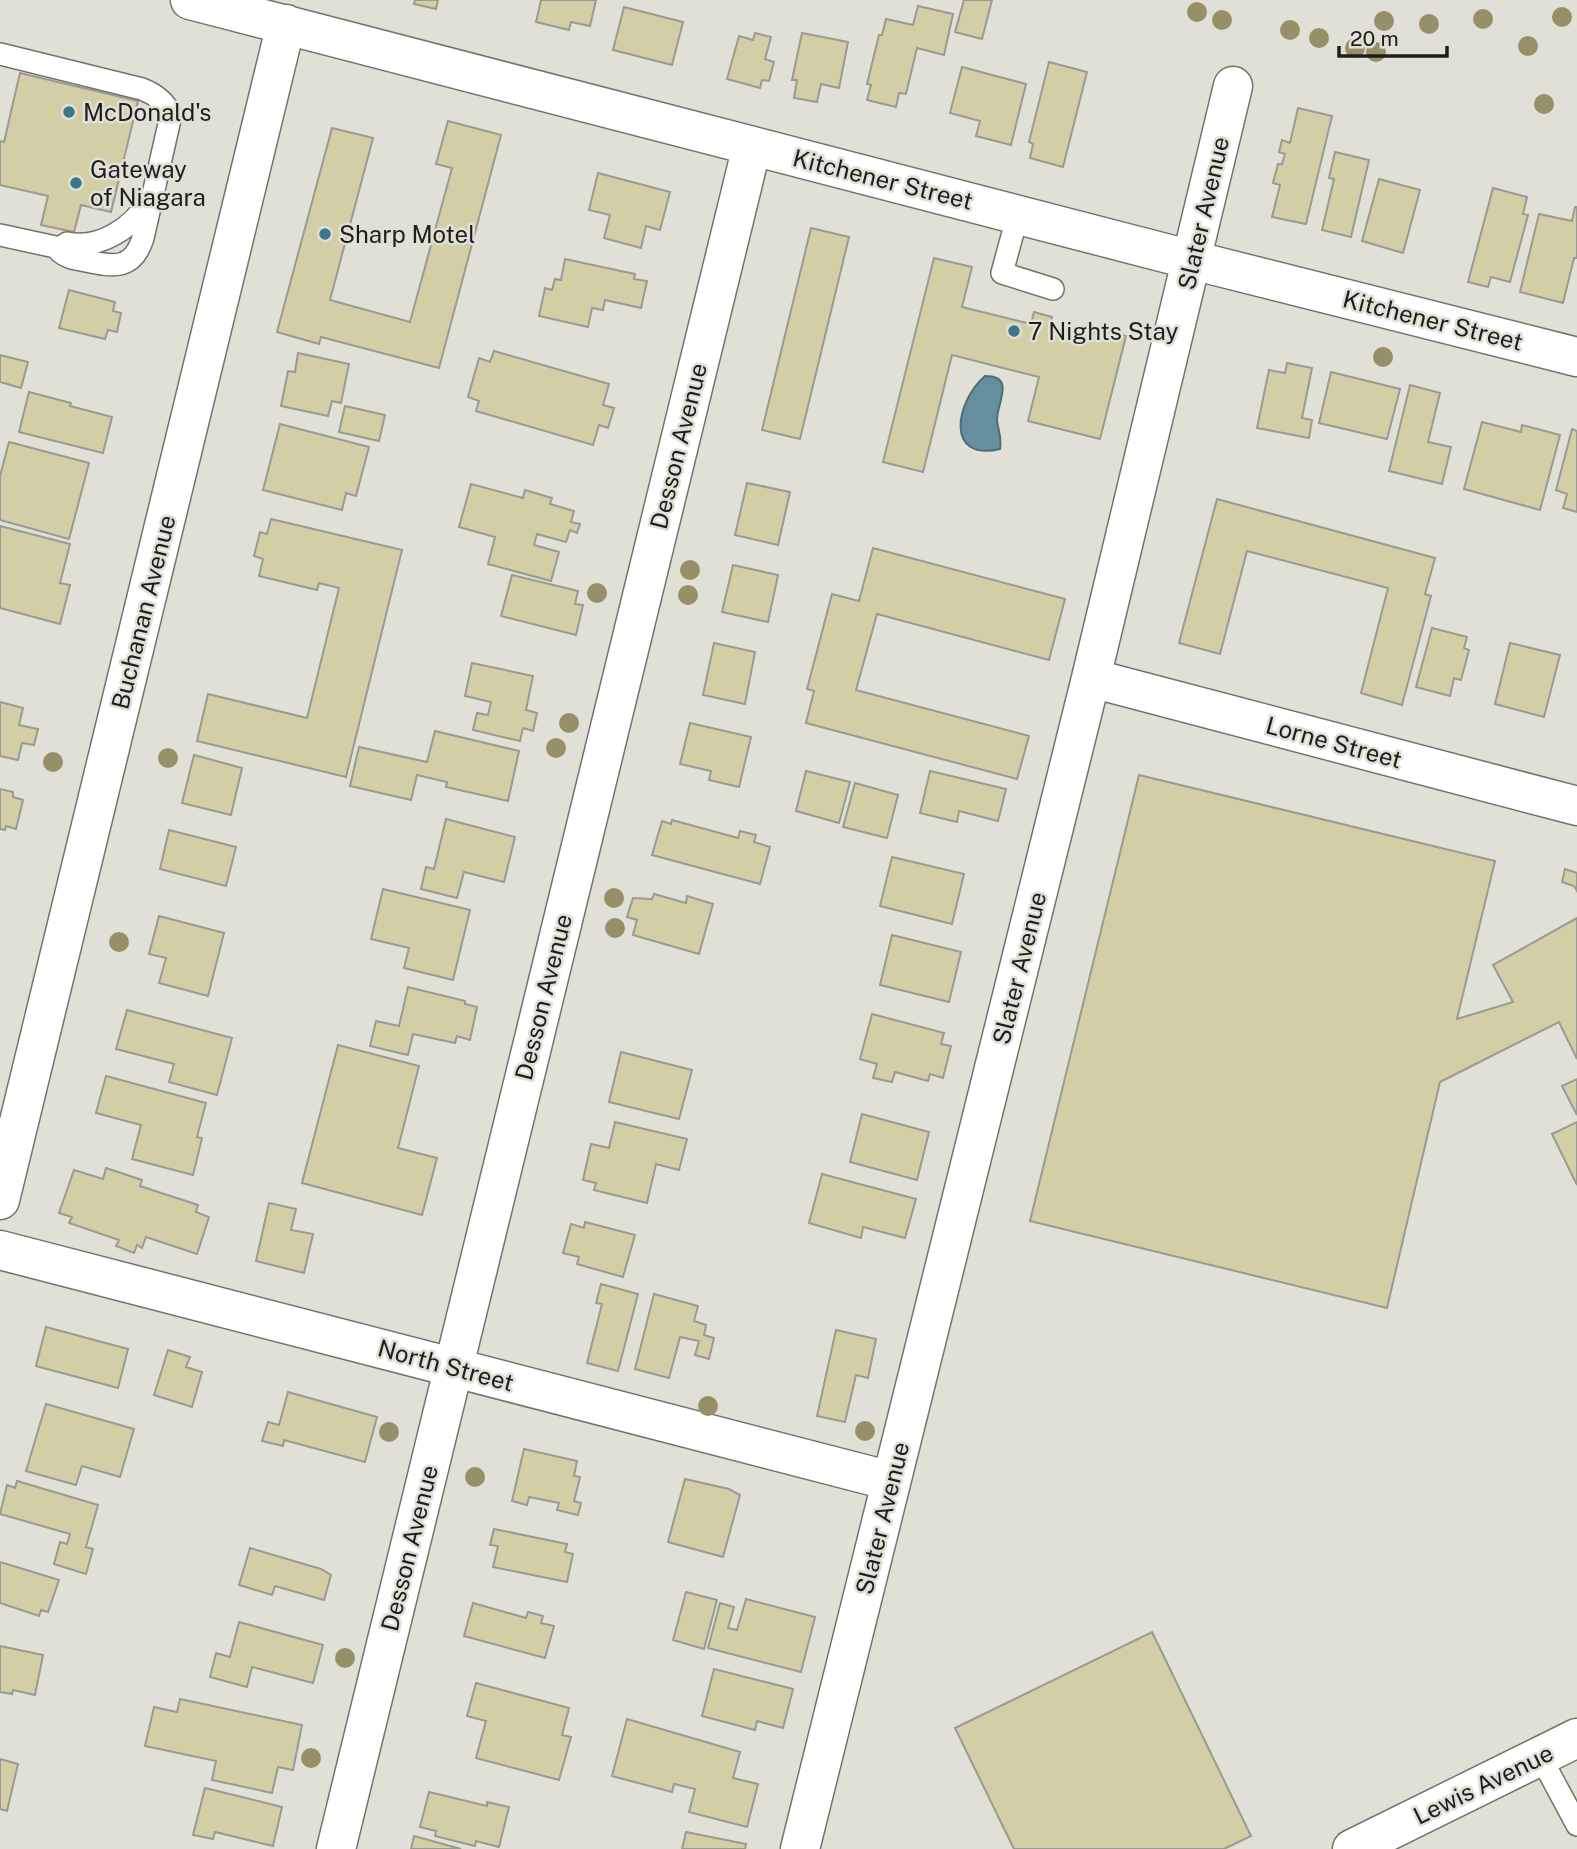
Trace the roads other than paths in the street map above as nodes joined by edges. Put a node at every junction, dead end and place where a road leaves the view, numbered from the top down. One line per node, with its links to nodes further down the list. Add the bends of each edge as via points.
1 (190, 0): 2 (street, Kitchener Street)
2 (286, 24): 5 (street, Kitchener Street); 15 (street, Buchanan Avenue)
3 (0, 54): 6 (lane, via 157,96 171,115)
4 (1233, 86): 10 (street, Slater Avenue)
5 (752, 146): 7 (street, Kitchener Street); 17 (street, Desson Avenue)
6 (156, 184): 9 (lane, via 141,213 125,227 97,243 67,243); 9 (lane, via 140,248 128,262 100,264 65,256)
7 (1018, 214): 10 (street, Kitchener Street); 11 (lane, via 1002,273)
8 (0, 235): 9 (lane)
9 (60, 248)
10 (1192, 260): 12 (street, Kitchener Street); 13 (street, Slater Avenue)
11 (1053, 289)
12 (1577, 357)
13 (1091, 678): 14 (street, Lorne Street); 18 (street, Slater Avenue)
14 (1577, 806)
15 (0, 1200)
16 (0, 1250): 17 (street, North Street)
17 (452, 1367): 18 (street, North Street); 22 (street, Desson Avenue)
18 (891, 1481): 23 (street, Slater Avenue)
19 (1577, 1738): 20 (street, Lewis Avenue)
20 (1540, 1756): 21 (lane); 24 (street, Lewis Avenue)
21 (1577, 1825)
22 (336, 1849)
23 (800, 1849)
24 (1352, 1849)

